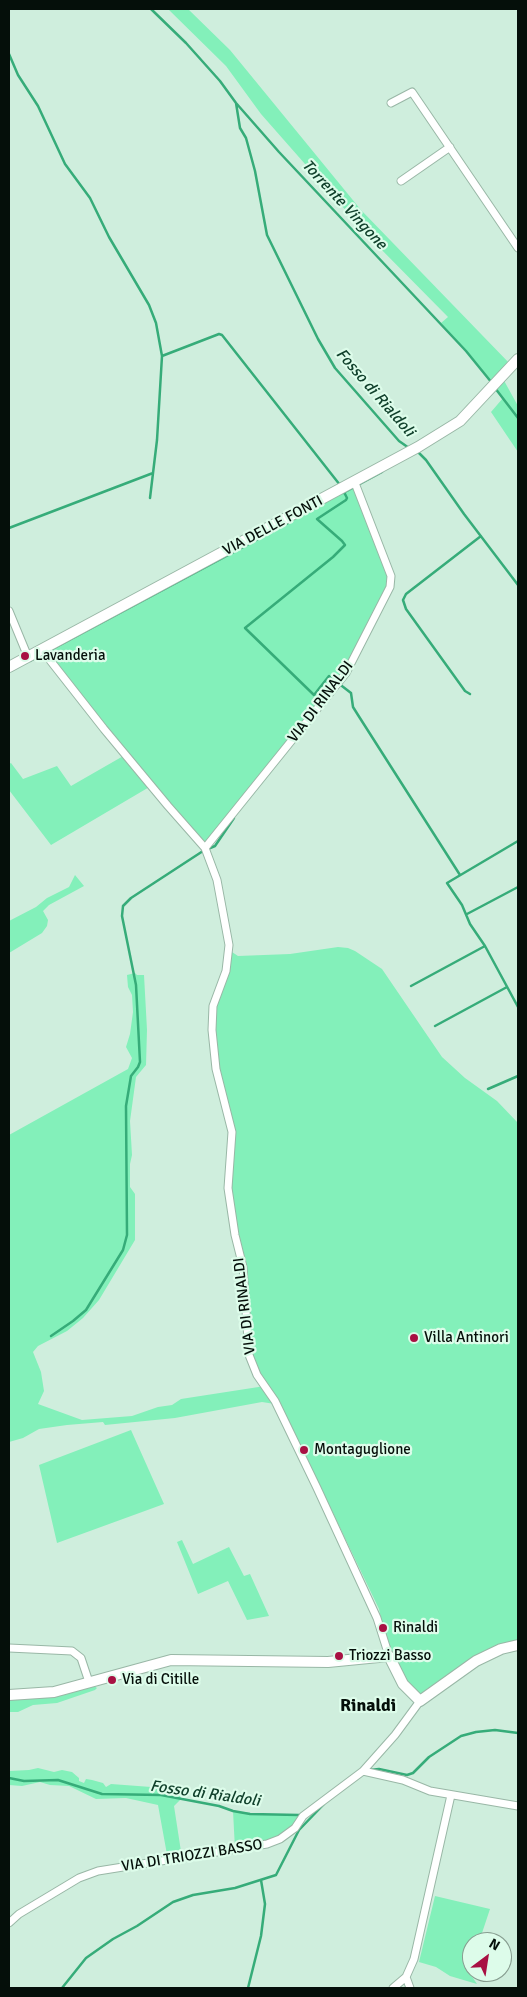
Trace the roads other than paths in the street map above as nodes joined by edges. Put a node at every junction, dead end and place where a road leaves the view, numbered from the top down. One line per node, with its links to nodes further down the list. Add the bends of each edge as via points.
1 (391, 102): 2 (street, via 412,92)
2 (450, 147): 3 (street); 4 (street)
3 (401, 180)
4 (518, 248)
5 (518, 359): 6 (street, VIA DELLE FONTI, via 460,421)
6 (355, 483): 8 (street, VIA DELLE FONTI); 11 (street, VIA DI RINALDI, via 391,576 390,586 346,673)
7 (9, 610): 9 (street)
8 (42, 650): 9 (street, VIA DELLE FONTI); 11 (street, VIA DI RINALDI)
9 (28, 657): 10 (street, VIA DELLE FONTI)
10 (9, 667)
11 (205, 848): 14 (street, VIA DI RINALDI, via 217,880 229,945 226,971 213,1006 212,1030 216,1069 232,1132 228,1188 244,1275 249,1354 321,1496 377,1618)
12 (518, 1645): 17 (street, via 476,1661)
13 (9, 1648): 15 (street, via 72,1651 81,1658)
14 (389, 1656): 15 (street, via 328,1662 171,1660); 17 (street, VIA DI RINALDI, via 403,1684)
15 (89, 1682): 16 (street, via 54,1692)
16 (9, 1695)
17 (420, 1701): 18 (street, VIA DI TRIOZZI BASSO)
18 (363, 1771): 19 (street); 21 (street, VIA DI TRIOZZI BASSO, via 304,1816 280,1839 267,1844 98,1872 79,1878)
19 (451, 1795): 20 (street); 22 (street, via 414,1959)
20 (518, 1806)
21 (9, 1922)
22 (406, 1977): 23 (street); 24 (street)
23 (393, 1988)
24 (410, 1988)

